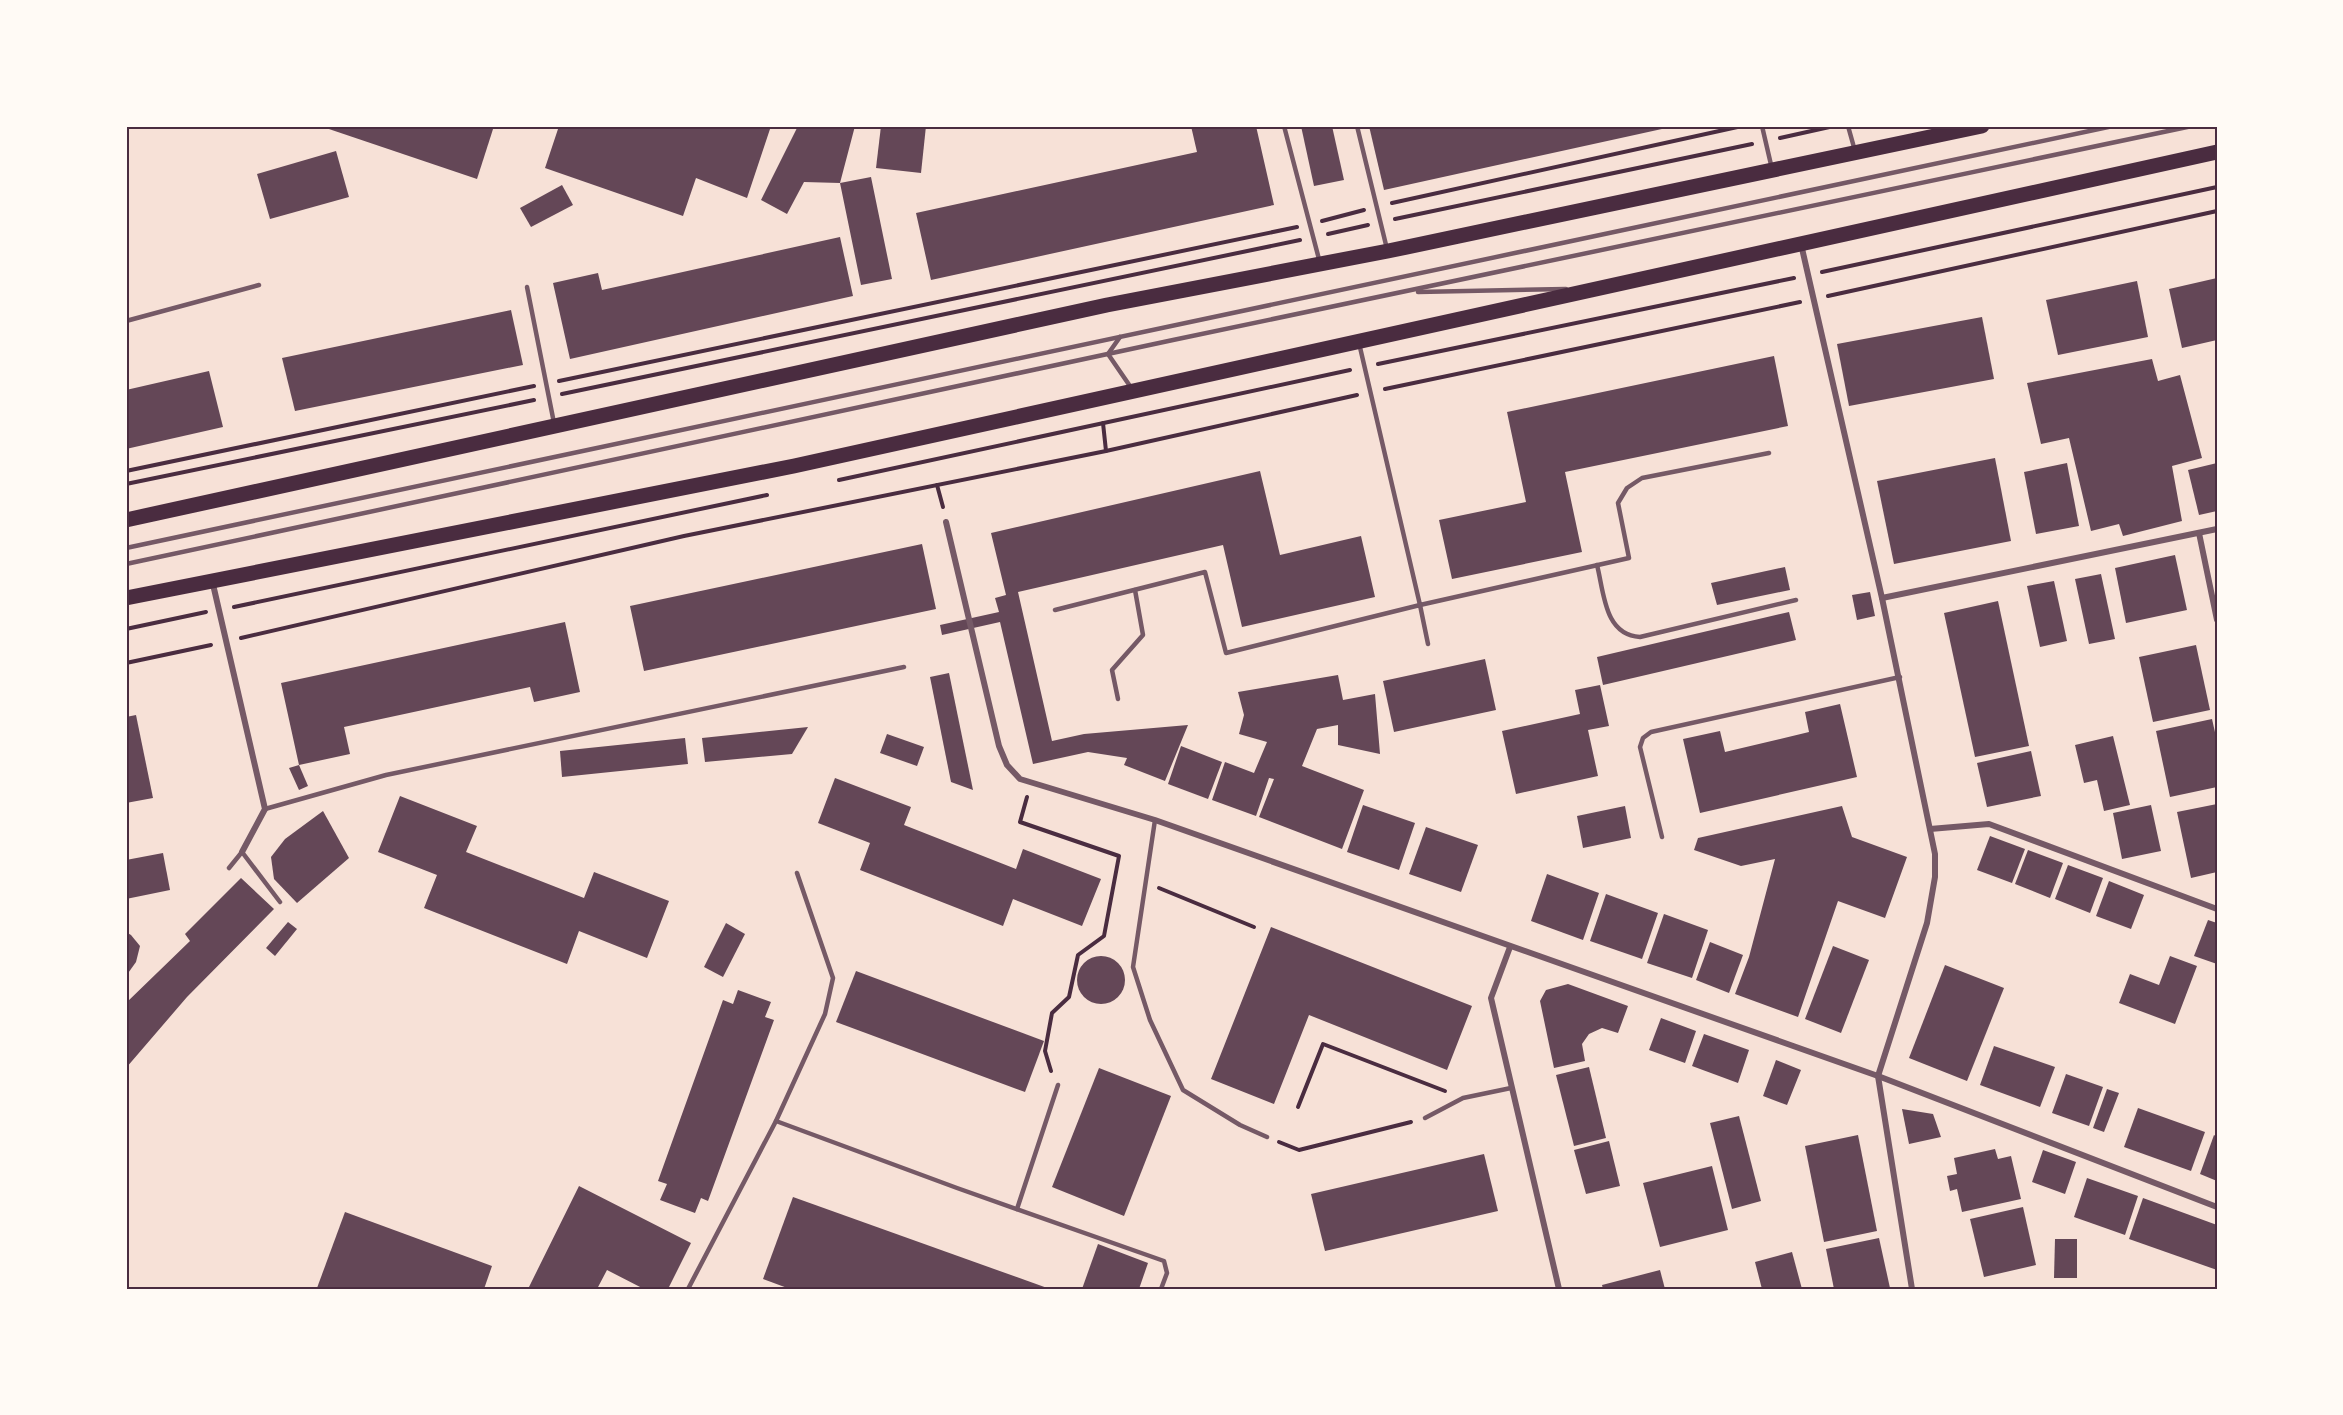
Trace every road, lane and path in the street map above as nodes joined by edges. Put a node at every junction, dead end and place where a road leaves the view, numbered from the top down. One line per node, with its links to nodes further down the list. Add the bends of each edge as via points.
1 (1284, 126): 18 (lane)
2 (1357, 126): 15 (lane)
3 (1742, 126): 15 (path)
4 (1762, 126): 10 (lane)
5 (1835, 126): 10 (path)
6 (1848, 126): 12 (lane)
7 (1982, 126): 12 (main road)
8 (2113, 126): 30 (lane)
9 (2192, 126): 27 (lane)
10 (1766, 142): 13 (lane); 17 (path)
11 (2217, 152): 20 (main road)
12 (1856, 153): 13 (main road)
13 (1772, 172): 21 (main road)
14 (2217, 187): 23 (path)
15 (1377, 206): 17 (lane); 18 (path)
16 (2217, 211): 28 (path)
17 (1381, 222): 19 (path); 21 (lane)
18 (1310, 224): 19 (lane); 34 (path)
19 (1314, 237): 22 (lane); 37 (path)
20 (1801, 243): 23 (street); 26 (main road)
21 (1388, 251): 22 (main road)
22 (1321, 265): 40 (main road, via 1107,305)
23 (1807, 275): 28 (street); 33 (path)
24 (259, 285): 29 (lane)
25 (527, 287): 34 (lane)
26 (1591, 288): 27 (lane); 31 (main road)
27 (1407, 292): 32 (lane)
28 (1813, 299): 36 (path); 58 (street)
29 (126, 321)
30 (1120, 337): 32 (lane); 52 (lane)
31 (1358, 340): 33 (lane); 35 (main road)
32 (1107, 354): 35 (lane); 53 (lane)
33 (1365, 367): 36 (lane); 39 (path)
34 (547, 383): 37 (lane); 43 (path)
35 (1134, 392): 55 (main road, via 794,466)
36 (1371, 392): 41 (path); 60 (lane)
37 (550, 397): 40 (lane); 45 (path)
38 (1102, 417): 39 (path)
39 (1103, 424): 41 (path); 44 (path)
40 (554, 426): 48 (main road)
41 (1106, 451): 46 (path)
42 (1769, 453): 54 (lane, via 1642,478 1627,488 1618,503 1629,558)
43 (126, 471)
44 (836, 480)
45 (126, 484)
46 (938, 485): 49 (path); 65 (path, via 684,536)
47 (777, 492): 61 (path)
48 (126, 520)
49 (946, 522): 71 (street, via 1004,759 1015,776)
50 (2217, 529): 51 (street)
51 (2199, 533): 58 (street); 63 (street)
52 (126, 548)
53 (126, 564)
54 (1597, 565): 59 (lane, via 1612,622 1632,636); 60 (lane)
55 (212, 579): 57 (main road); 61 (street)
56 (1135, 590): 60 (lane, via 1205,573 1226,653); 62 (lane); 70 (lane, via 1143,635 1112,670)
57 (126, 598)
58 (1882, 598): 69 (street)
59 (1796, 600)
60 (1420, 605): 66 (lane)
61 (219, 610): 64 (path); 65 (street)
62 (1055, 610)
63 (2217, 620)
64 (126, 629)
65 (226, 642): 67 (path); 72 (street)
66 (1428, 644)
67 (126, 663)
68 (904, 667): 72 (lane, via 386,775)
69 (1900, 677): 74 (street); 75 (lane, via 1651,732 1640,747)
70 (1118, 699)
71 (1032, 785): 73 (street); 85 (path, via 1020,822 1119,856 1104,936 1078,955 1069,997 1052,1013 1045,1051)
72 (265, 809): 76 (street)
73 (1155, 820): 79 (lane); 83 (street)
74 (1930, 829): 81 (street, via 1989,824); 84 (street, via 1935,854 1932,900)
75 (1662, 837)
76 (242, 852): 77 (lane); 80 (lane)
77 (229, 868)
78 (797, 873): 90 (lane, via 833,978 825,1014)
79 (1147, 883): 82 (path); 91 (lane, via 1133,967 1150,1020 1183,1090 1240,1125)
80 (280, 902)
81 (2217, 909)
82 (1254, 927)
83 (1510, 947): 84 (street); 86 (street, via 1491,998)
84 (1878, 1076): 92 (street); 97 (street)
85 (1058, 1085): 93 (lane)
86 (1511, 1088): 87 (lane); 96 (street)
87 (1463, 1098): 88 (path, via 1323,1044); 89 (lane)
88 (1298, 1107)
89 (1425, 1118): 91 (path, via 1299,1150)
90 (776, 1121): 93 (lane); 94 (lane)
91 (1268, 1137)
92 (2217, 1207)
93 (1017, 1209): 95 (lane, via 1164,1261 1167,1273)
94 (688, 1289)
95 (1161, 1289)
96 (1559, 1289)
97 (1912, 1289)

